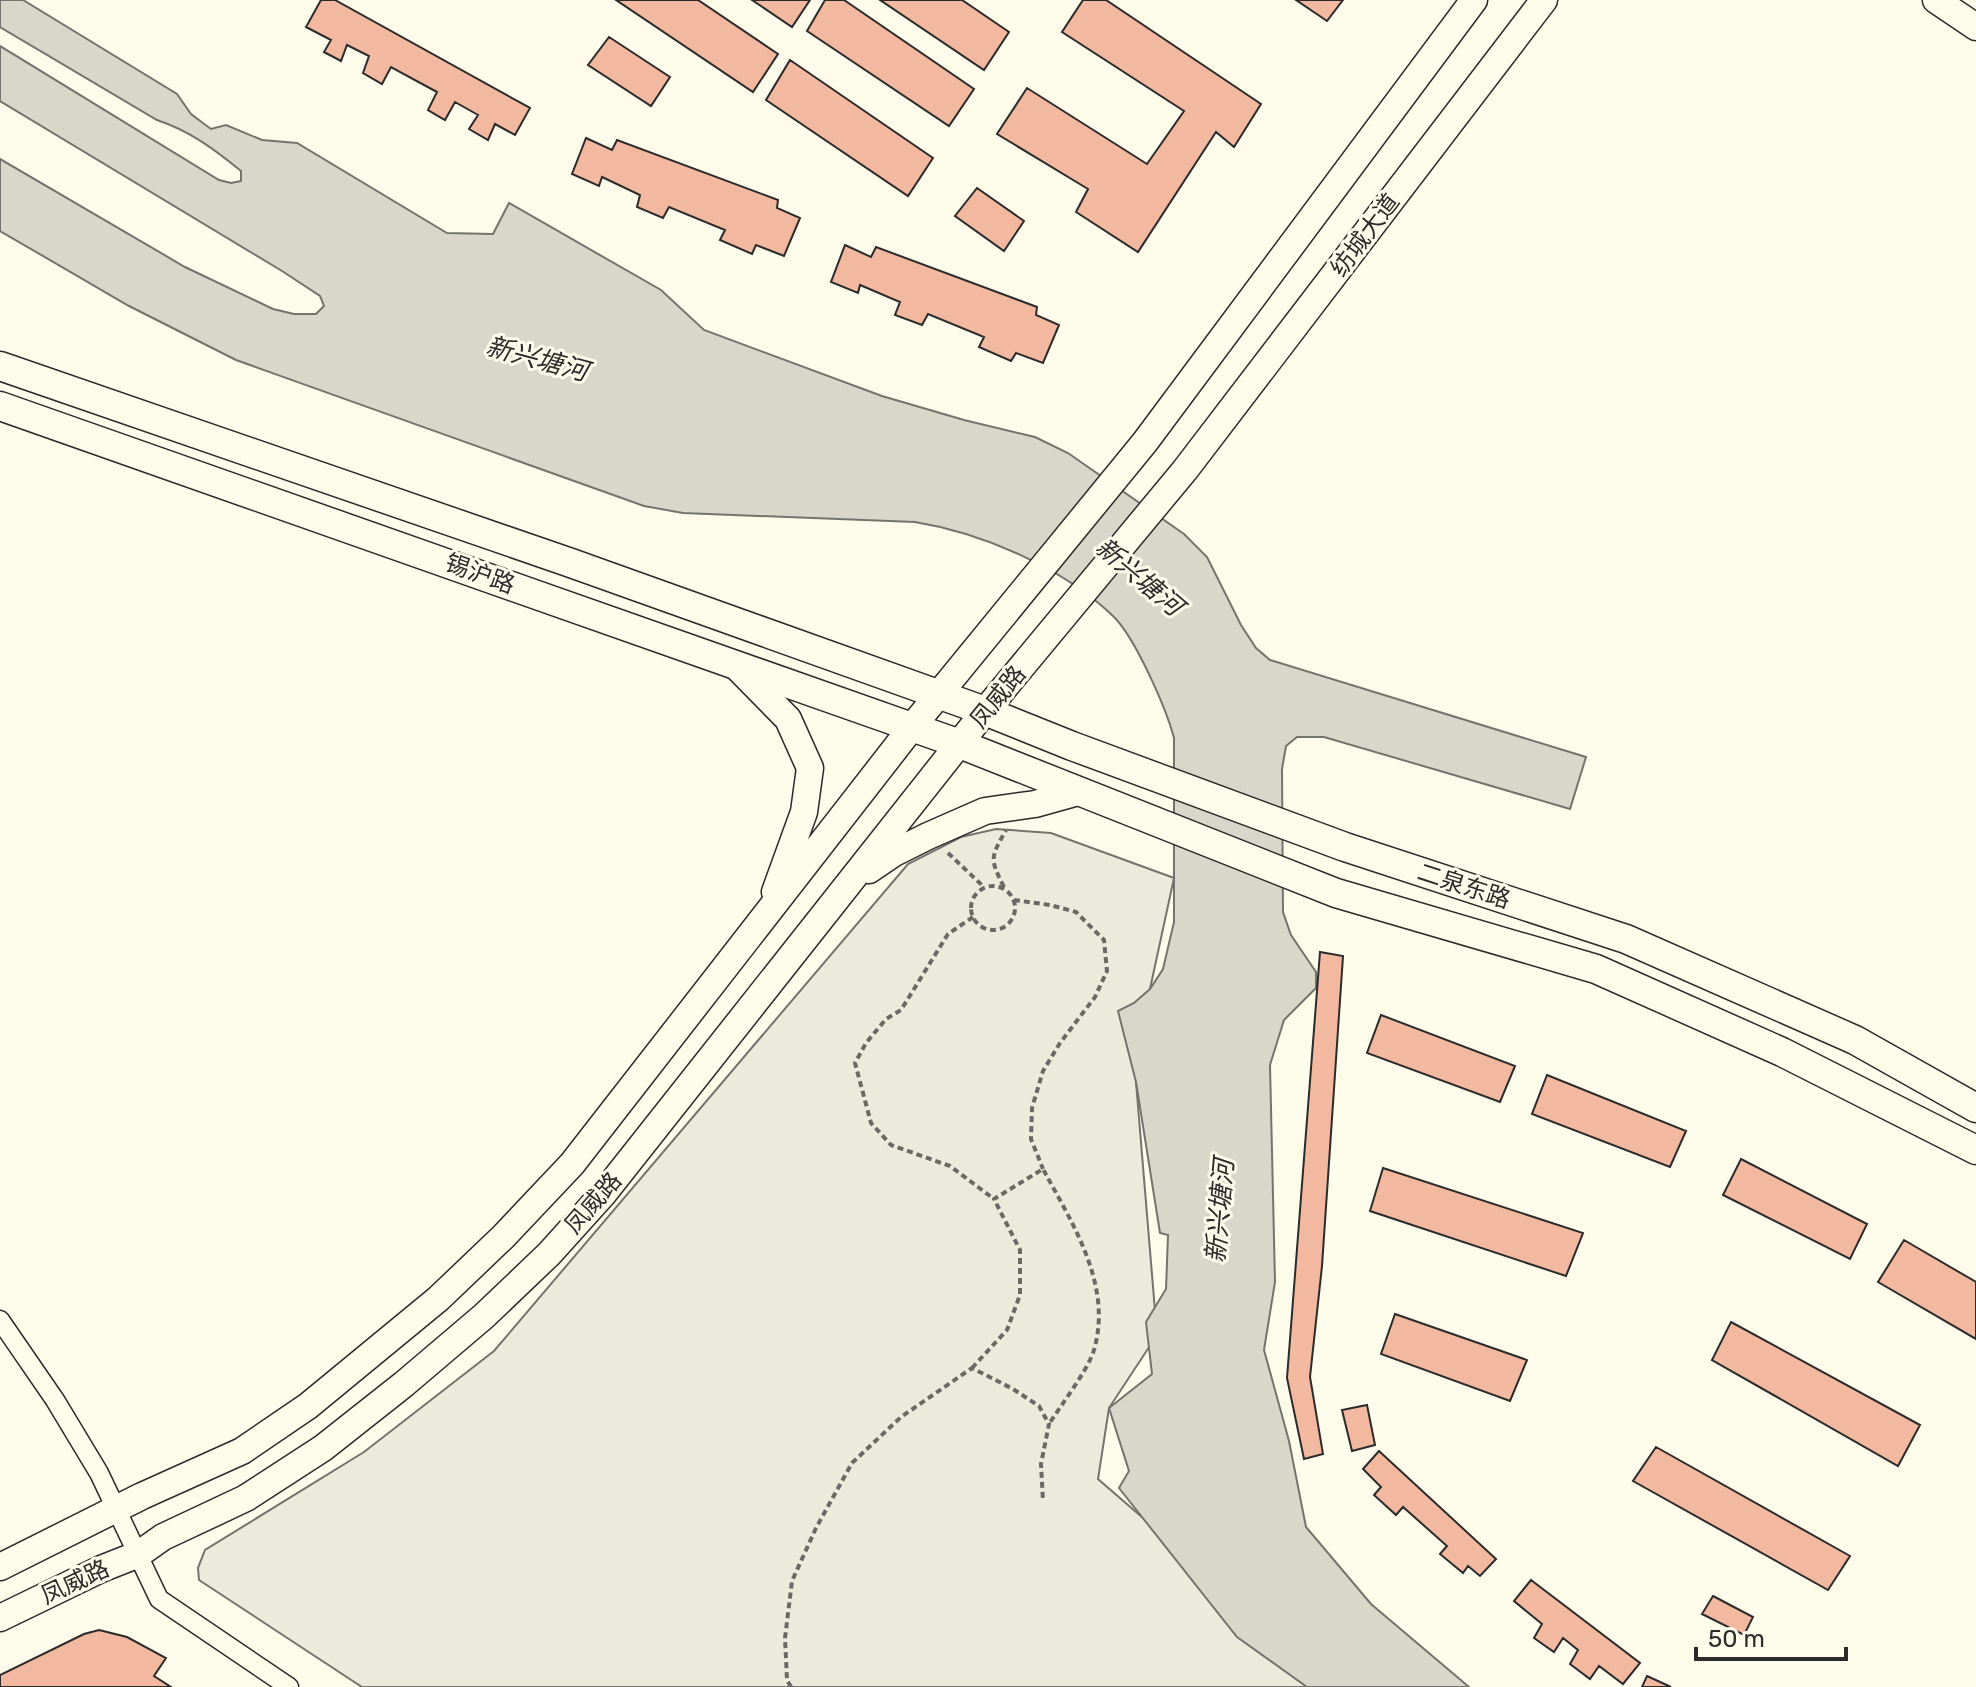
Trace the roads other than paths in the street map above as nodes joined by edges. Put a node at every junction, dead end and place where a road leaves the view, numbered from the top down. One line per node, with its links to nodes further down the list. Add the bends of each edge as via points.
1 (1474, 0): 9 (main road, 凤威路, via 1145,442)
2 (1544, 0): 7 (main road, 纺城大道, via 1185,470)
3 (1936, 0): 4 (main road)
4 (1974, 22)
5 (0, 366): 9 (main road, 锡沪路)
6 (0, 406): 8 (main road, 锡沪路)
7 (1051, 633): 10 (main road, 凤威路)
8 (734, 664): 11 (main road, 锡沪路); 15 (main road, via 788,719 810,768 804,812)
9 (938, 696): 10 (main road, 二泉东路); 11 (main road, 凤威路)
10 (985, 711): 12 (main road, 凤威路); 16 (main road, 二泉东路, via 1345,847 1626,939 1855,1040)
11 (912, 727): 12 (main road, 锡沪路); 15 (main road, 凤威路)
12 (960, 744): 13 (main road, 二泉东路); 14 (main road, 凤威路)
13 (1078, 792): 14 (main road, via 985,811 894,853); 17 (main road, 二泉东路, via 1336,893 1596,969 1782,1052)
14 (850, 883): 20 (main road, 凤威路, via 604,1193 484,1316 323,1448 246,1498)
15 (766, 916): 19 (main road, 凤威路, via 572,1164 438,1299 308,1406 242,1451)
16 (1976, 1108)
17 (1976, 1150)
18 (0, 1320): 19 (street, via 55,1400)
19 (117, 1511): 20 (street); 21 (main road, 凤威路)
20 (139, 1554): 22 (main road, 凤威路); 23 (street, via 159,1599)
21 (0, 1567)
22 (0, 1618)
23 (289, 1687)

